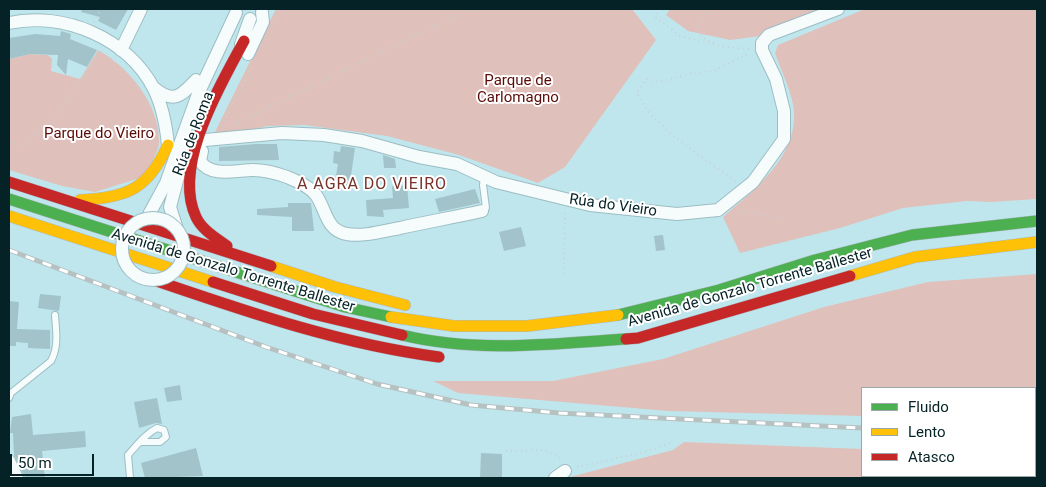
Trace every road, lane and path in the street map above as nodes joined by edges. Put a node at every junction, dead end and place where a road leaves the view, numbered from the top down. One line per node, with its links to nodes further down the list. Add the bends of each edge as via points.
1 (102, 9): 12 (path)
2 (141, 9): 20 (street)
3 (281, 9): 14 (path)
4 (470, 9): 25 (path)
5 (660, 9): 18 (path, via 655,17 680,36)
6 (708, 9): 18 (path, via 697,25 698,34 704,40)
7 (838, 9): 21 (street, via 769,35 762,43)
8 (262, 10): 11 (street, Rúa de Roma); 16 (street, Rúa de Roma, via 264,22)
9 (234, 11): 11 (street, Rúa de Roma, via 240,17); 15 (street, Rúa de Roma)
10 (47, 15): 13 (street); 20 (street, via 107,40)
11 (250, 19): 16 (street); 17 (street, Rúa de Roma)
12 (94, 22)
13 (9, 23)
14 (272, 26)
15 (226, 32): 23 (street, Rúa de Roma, via 210,51); 28 (street, Rúa de Roma)
16 (256, 37): 26 (street, Rúa de Roma)
17 (244, 41): 28 (street, Rúa de Roma, via 228,58); 43 (highway, via 204,125 188,183 191,204 206,231)
18 (725, 47): 21 (path)
19 (101, 49): 27 (path, via 60,113 22,146)
20 (120, 50): 24 (street)
21 (762, 50): 31 (street, Rúa do Vieiro, via 776,79 782,103 784,139 753,182); 31 (path, via 713,71 660,82 646,79 637,93 642,105 658,122)
22 (256, 59): 26 (path, via 219,133)
23 (196, 80): 24 (street, via 174,98); 28 (street, Rúa de Roma)
24 (153, 87): 28 (street, via 166,124)
25 (226, 128)
26 (205, 140): 29 (street, Rúa do Vieiro, via 282,133 324,135 456,164); 36 (street, Rúa de Roma, via 200,162 203,166 224,172 277,173 298,182 315,194 330,224 347,234 375,233)
27 (9, 142)
28 (178, 145): 34 (highway, via 142,186 126,196); 38 (street, Rúa de Roma, via 166,183); 41 (street, Rúa de Roma, via 170,207)
29 (484, 176): 33 (street, Rúa do Vieiro); 36 (lane, via 486,208)
30 (9, 182): 34 (highway)
31 (745, 188): 35 (street, Rúa do Vieiro)
32 (9, 199): 49 (highway, Avenida de Gonzalo Torrente Ballester, via 346,307 454,326)
33 (565, 199): 35 (street, Rúa do Vieiro, via 590,205 677,214 718,210); 46 (path)
34 (68, 201): 43 (highway)
35 (722, 206): 39 (path)
36 (482, 211)
37 (9, 216): 50 (highway, Avenida de Gonzalo Torrente Ballester, via 313,314 417,339 472,345 535,345)
38 (147, 218): 41 (street, bridge, via 164,220); 45 (street, bridge, via 130,228 125,236 123,255)
39 (786, 220)
40 (1037, 221): 49 (highway, Avenida de Gonzalo Torrente Ballester, via 912,236 611,317)
41 (177, 229): 47 (street, bridge, via 184,247 179,266 172,274)
42 (1037, 242): 50 (highway, Avenida de Gonzalo Torrente Ballester, via 915,257)
43 (242, 256): 49 (highway, via 335,287 420,309)
44 (109, 264): 45 (highway)
45 (132, 272): 47 (street, bridge)
46 (564, 274)
47 (154, 280): 52 (highway, via 250,314 330,337 395,352)
48 (55, 315): 53 (lane, via 55,354)
49 (527, 326)
50 (638, 338): 51 (highway, via 594,351)
51 (528, 357)
52 (452, 358)
53 (9, 398)
54 (140, 442): 61 (lane, via 128,455)
55 (670, 443): 58 (path)
56 (506, 451): 58 (path, via 544,450 562,458)
57 (9, 461): 60 (street)
58 (563, 473)
59 (951, 477): 62 (path)
60 (17, 478)
61 (130, 478)
62 (965, 478)

